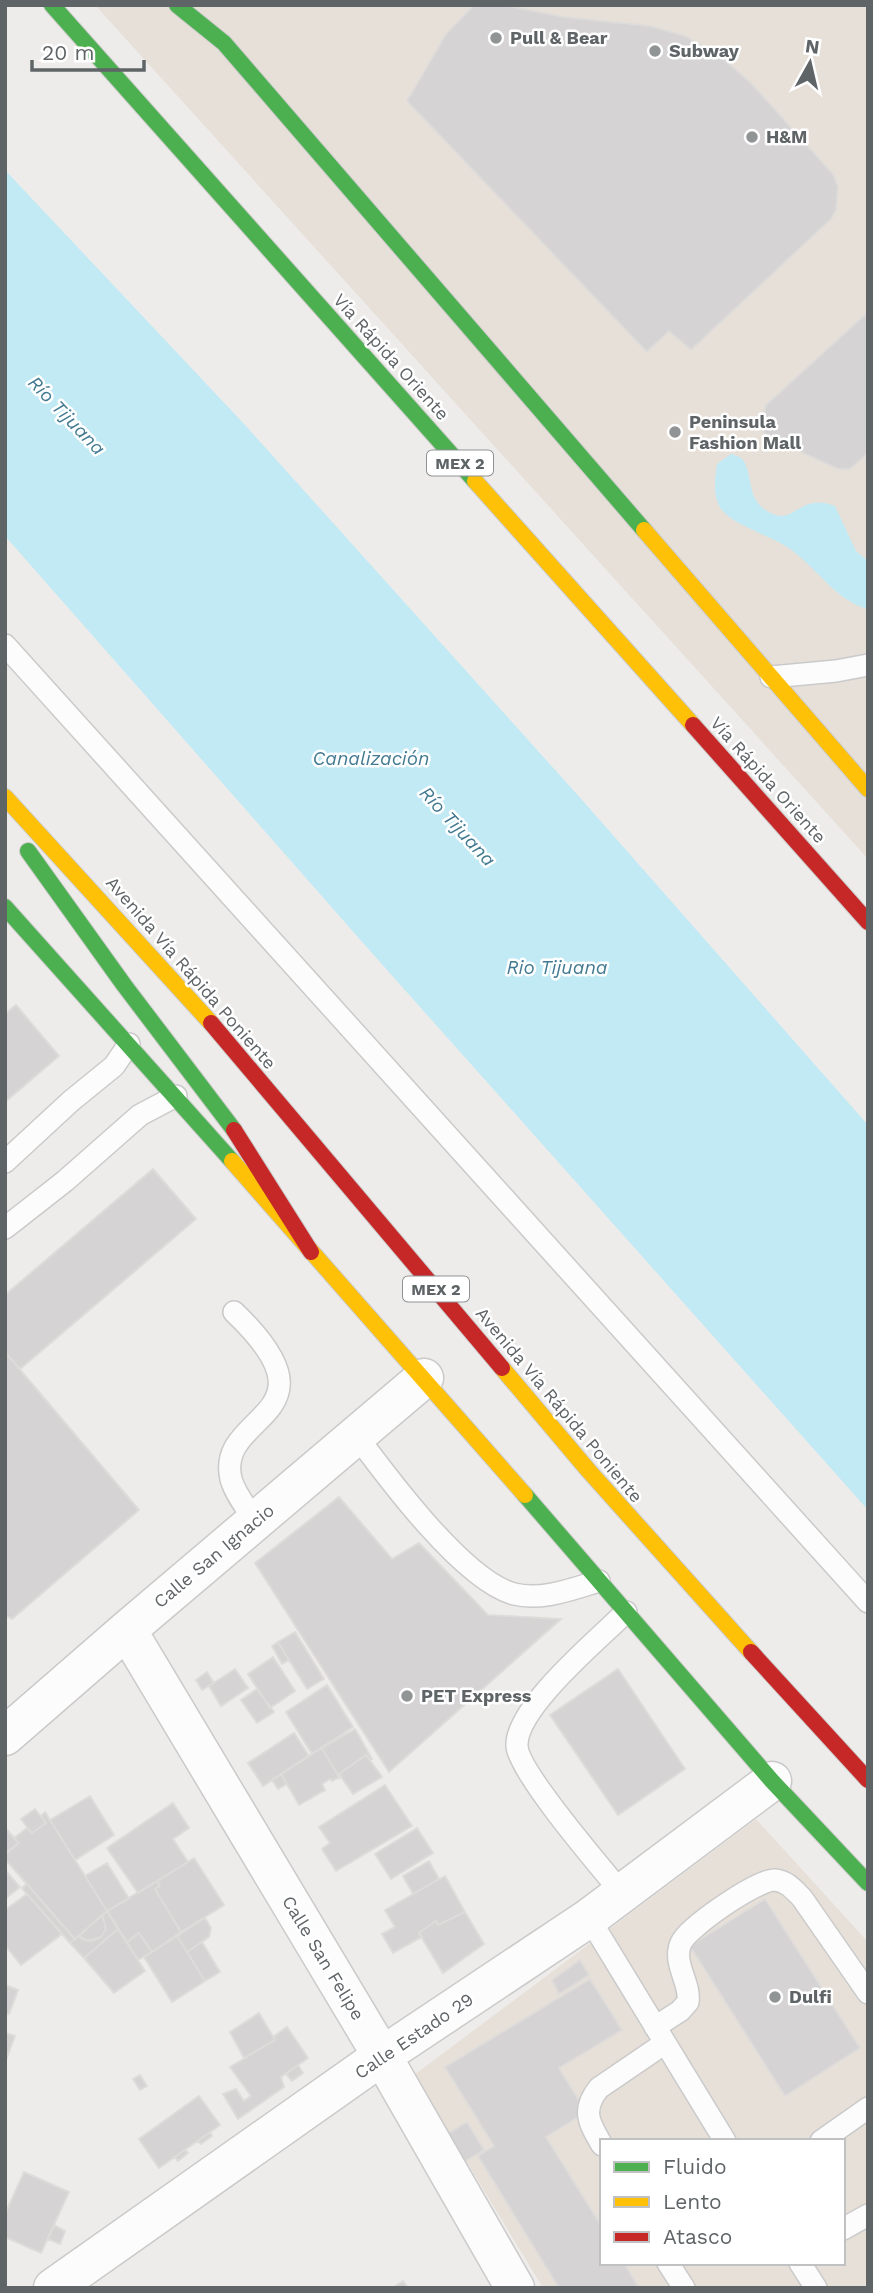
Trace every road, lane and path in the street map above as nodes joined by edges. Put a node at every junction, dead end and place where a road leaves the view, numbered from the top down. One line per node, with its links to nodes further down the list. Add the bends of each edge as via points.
1 (52, 5): 12 (main road, Vía Rápida Oriente / MEX 2)
2 (177, 5): 4 (main road)
3 (187, 5): 4 (main road)
4 (223, 43): 7 (main road)
5 (5, 645): 23 (lane)
6 (868, 665): 7 (lane)
7 (771, 677): 8 (main road)
8 (868, 789)
9 (5, 797): 28 (main road, Avenida Vía Rápida Poniente / MEX 2, via 192,1001 588,1470)
10 (5, 818): 17 (main road, via 236,1133)
11 (5, 907): 13 (main road)
12 (868, 922)
13 (130, 1044): 14 (main road); 15 (lane, via 114,1066)
14 (176, 1096): 16 (lane, via 140,1115); 17 (main road)
15 (5, 1162)
16 (5, 1228)
17 (311, 1252): 19 (main road)
18 (234, 1311): 21 (lane, via 268,1349 279,1375 273,1405 240,1442 230,1466 237,1494)
19 (424, 1378): 20 (street, Calle San Ignacio); 22 (main road)
20 (356, 1435): 21 (street, Calle San Ignacio); 22 (lane, via 414,1510 489,1582 528,1596)
21 (255, 1521): 25 (street, Calle San Ignacio)
22 (599, 1581): 24 (main road)
23 (868, 1602)
24 (626, 1612): 27 (main road); 30 (lane, via 537,1701 521,1727 517,1748 563,1820)
25 (127, 1630): 26 (street, Calle San Ignacio); 34 (street, Calle San Felipe)
26 (5, 1736)
27 (772, 1780): 29 (main road); 30 (street, Calle Estado 29)
28 (868, 1780)
29 (868, 1883)
30 (622, 1893): 31 (street, Calle Estado 29)
31 (589, 1918): 33 (lane); 34 (street, Calle Estado 29)
32 (868, 1993): 33 (lane, via 802,1898 791,1886 772,1880 732,1901 683,1939 678,1954 688,2002)
33 (660, 2035): 36 (lane); 38 (lane, via 593,2095 589,2118)
34 (382, 2056): 43 (street, Calle Estado 29); 44 (street, Calle San Felipe)
35 (868, 2108): 37 (lane)
36 (724, 2139)
37 (824, 2139)
38 (600, 2141)
39 (868, 2215): 40 (lane)
40 (845, 2228)
41 (669, 2265): 45 (lane)
42 (801, 2265): 46 (lane)
43 (53, 2288)
44 (515, 2288)
45 (684, 2288)
46 (816, 2288)

